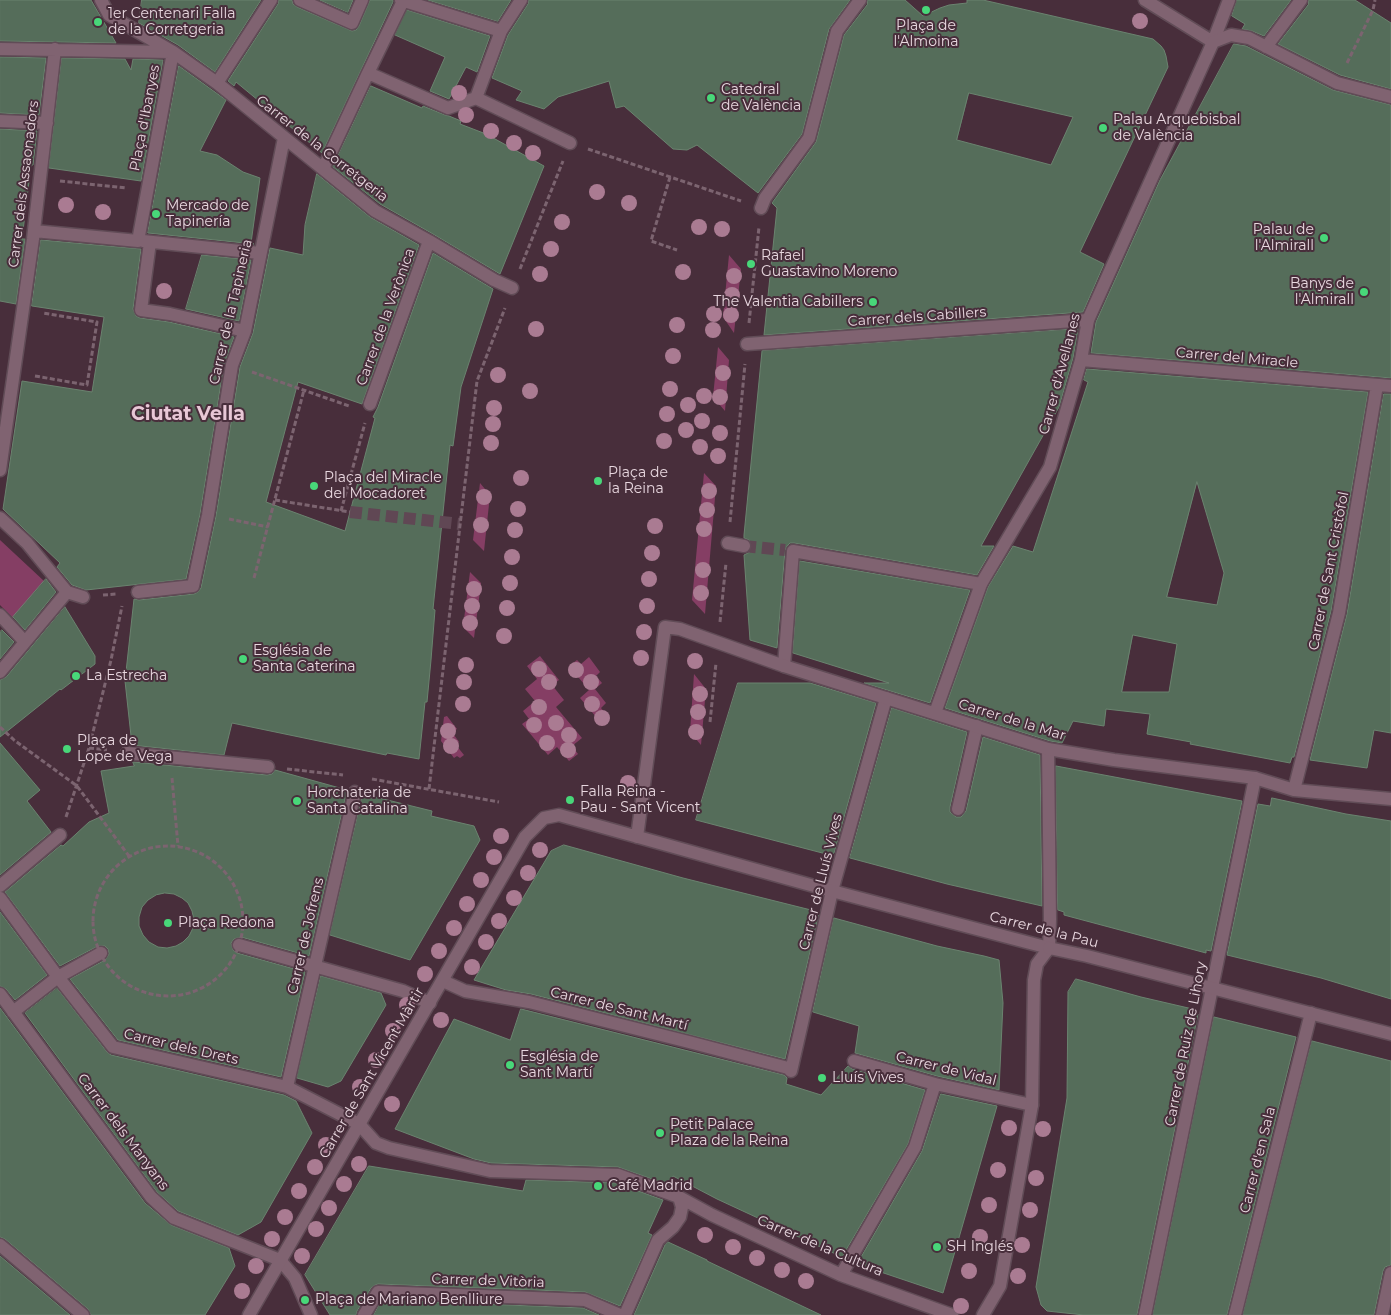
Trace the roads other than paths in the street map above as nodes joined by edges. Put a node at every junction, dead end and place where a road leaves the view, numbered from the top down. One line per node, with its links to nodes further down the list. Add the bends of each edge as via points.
1 (100, 0): 16 (street, Carrer de la Corretgeria, via 109,15)
2 (271, 0): 18 (street)
3 (300, 0): 4 (street, via 352,23)
4 (362, 0)
5 (402, 0): 11 (street); 17 (street)
6 (521, 0): 11 (street)
7 (860, 0): 26 (street, via 838,30 809,138)
8 (1145, 0): 12 (street)
9 (1229, 0): 12 (street, Carrer d'Avellanes)
10 (1301, 0): 13 (street)
11 (501, 30): 20 (street)
12 (1213, 42): 13 (street, via 1231,35 1249,38); 32 (street, Carrer d'Avellanes)
13 (1266, 47): 19 (street, via 1337,82)
14 (0, 49): 15 (street)
15 (55, 50): 16 (street); 22 (street, Carrer dels Assaonadors)
16 (173, 52): 18 (street, Carrer de la Corretgeria); 28 (street, Plaça d'Ibanyes, via 147,190)
17 (368, 73): 20 (street, via 448,108); 25 (street)
18 (217, 83): 23 (street, Carrer de la Corretgeria)
19 (1391, 97)
20 (476, 98): 24 (street)
21 (0, 121): 22 (street)
22 (47, 123): 27 (street, Carrer dels Assaonadors)
23 (284, 138): 25 (street, Carrer de la Corretgeria); 30 (street, Carrer de la Tapineria)
24 (570, 143)
25 (323, 169): 29 (street, Carrer de la Corretgeria, via 375,211)
26 (761, 208)
27 (34, 231): 28 (street); 39 (street, Carrer dels Assaonadors)
28 (144, 241): 30 (street); 33 (street, Plaça d'Ibanyes, via 141,310)
29 (429, 241): 31 (street, Carrer de la Corretgeria); 38 (street, Carrer de la Verònica)
30 (260, 253): 33 (street, Carrer de la Tapineria)
31 (512, 288)
32 (1088, 320): 34 (street, Carrer dels Cabillers); 35 (street, Carrer d'Avellanes)
33 (245, 331): 45 (street, Carrer de la Tapineria, via 232,365 193,586)
34 (747, 344)
35 (1081, 360): 36 (street, Carrer del Miracle); 43 (street, Carrer d'Avellanes, via 1050,467)
36 (1377, 384): 37 (street, Carrer del Miracle); 58 (street, Carrer de Sant Cristòfol, via 1339,613)
37 (1391, 386)
38 (369, 408)
39 (0, 470)
40 (0, 518): 44 (street, via 27,543)
41 (728, 543): 42 (street)
42 (744, 546)
43 (981, 584): 49 (street, via 789,551); 52 (street, Carrer d'Avellanes)
44 (67, 592): 46 (street); 48 (street)
45 (138, 592)
46 (83, 597)
47 (0, 616): 48 (street)
48 (25, 642): 50 (street)
49 (784, 666): 51 (street, Carrer de la Mar); 63 (street, Carrer de la Mar, via 680,629 665,627)
50 (0, 672)
51 (886, 698): 52 (street, Carrer de la Mar); 65 (street, Carrer de Lluís Vives)
52 (935, 713): 53 (street, Carrer de la Mar)
53 (977, 726): 54 (street, Carrer de la Mar); 61 (street)
54 (1048, 749): 57 (street, Carrer de la Mar); 68 (street)
55 (127, 753): 56 (street)
56 (268, 767)
57 (1256, 778): 58 (street, Carrer de la Mar); 73 (street, Carrer de Ruiz de Lihory)
58 (1294, 790): 60 (street, Carrer de la Mar)
59 (355, 792): 70 (street, Carrer de Jofrens)
60 (1391, 799)
61 (958, 809)
62 (60, 835): 64 (street)
63 (637, 837): 65 (street, Carrer de la Pau); 72 (street, Carrer de Sant Vicent Màrtir, via 559,816 544,818 521,845)
64 (0, 886)
65 (832, 891): 68 (street, Carrer de la Pau); 80 (street, Carrer de Lluís Vives, via 791,1071)
66 (0, 898): 71 (street, Carrer dels Drets)
67 (239, 945): 70 (street)
68 (1049, 948): 73 (street, Carrer de la Pau); 83 (street, via 1037,964 1034,980)
69 (101, 953): 71 (street)
70 (315, 966): 75 (street, via 402,990); 82 (street, Carrer de Jofrens)
71 (58, 977): 76 (street); 82 (street, Carrer dels Drets, via 113,1047)
72 (443, 981): 75 (street, Carrer de Sant Vicent Màrtir); 80 (street, Carrer de Sant Martí, via 465,990 529,1002)
73 (1213, 988): 77 (street, Carrer de la Pau); 98 (street, Carrer de Ruiz de Lihory)
74 (0, 994): 76 (street, Carrer dels Manyans)
75 (430, 1003): 84 (street, Carrer de Sant Vicent Màrtir)
76 (13, 1012): 87 (street, Carrer dels Manyans, via 151,1197 174,1218)
77 (1311, 1013): 78 (street, Carrer de la Pau); 99 (street, Carrer d'en Sala)
78 (1391, 1034)
79 (854, 1061): 81 (street, Carrer de Vidal)
80 (788, 1068)
81 (936, 1084): 83 (street, Carrer de Vidal); 89 (street, via 915,1147)
82 (287, 1087): 84 (street, Carrer dels Drets)
83 (1032, 1105): 97 (street, via 1000,1286)
84 (359, 1124): 85 (street, Carrer de la Cultura, via 376,1143 389,1148 490,1171 618,1175); 87 (street, Carrer de Sant Vicent Màrtir)
85 (679, 1197): 89 (street, Carrer de la Cultura); 95 (street, via 680,1217 658,1240)
86 (0, 1245): 90 (street)
87 (280, 1260): 91 (street, Carrer de Sant Vicent Màrtir); 92 (street, via 295,1278)
88 (1391, 1273): 100 (street)
89 (841, 1275): 96 (street, Carrer de la Cultura)
90 (83, 1315)
91 (248, 1315)
92 (311, 1315)
93 (364, 1315): 94 (street, Carrer de Vitòria, via 378,1292 585,1300)
94 (620, 1315)
95 (625, 1315)
96 (952, 1315)
97 (983, 1315)
98 (1145, 1315)
99 (1235, 1315)
100 (1382, 1315)

